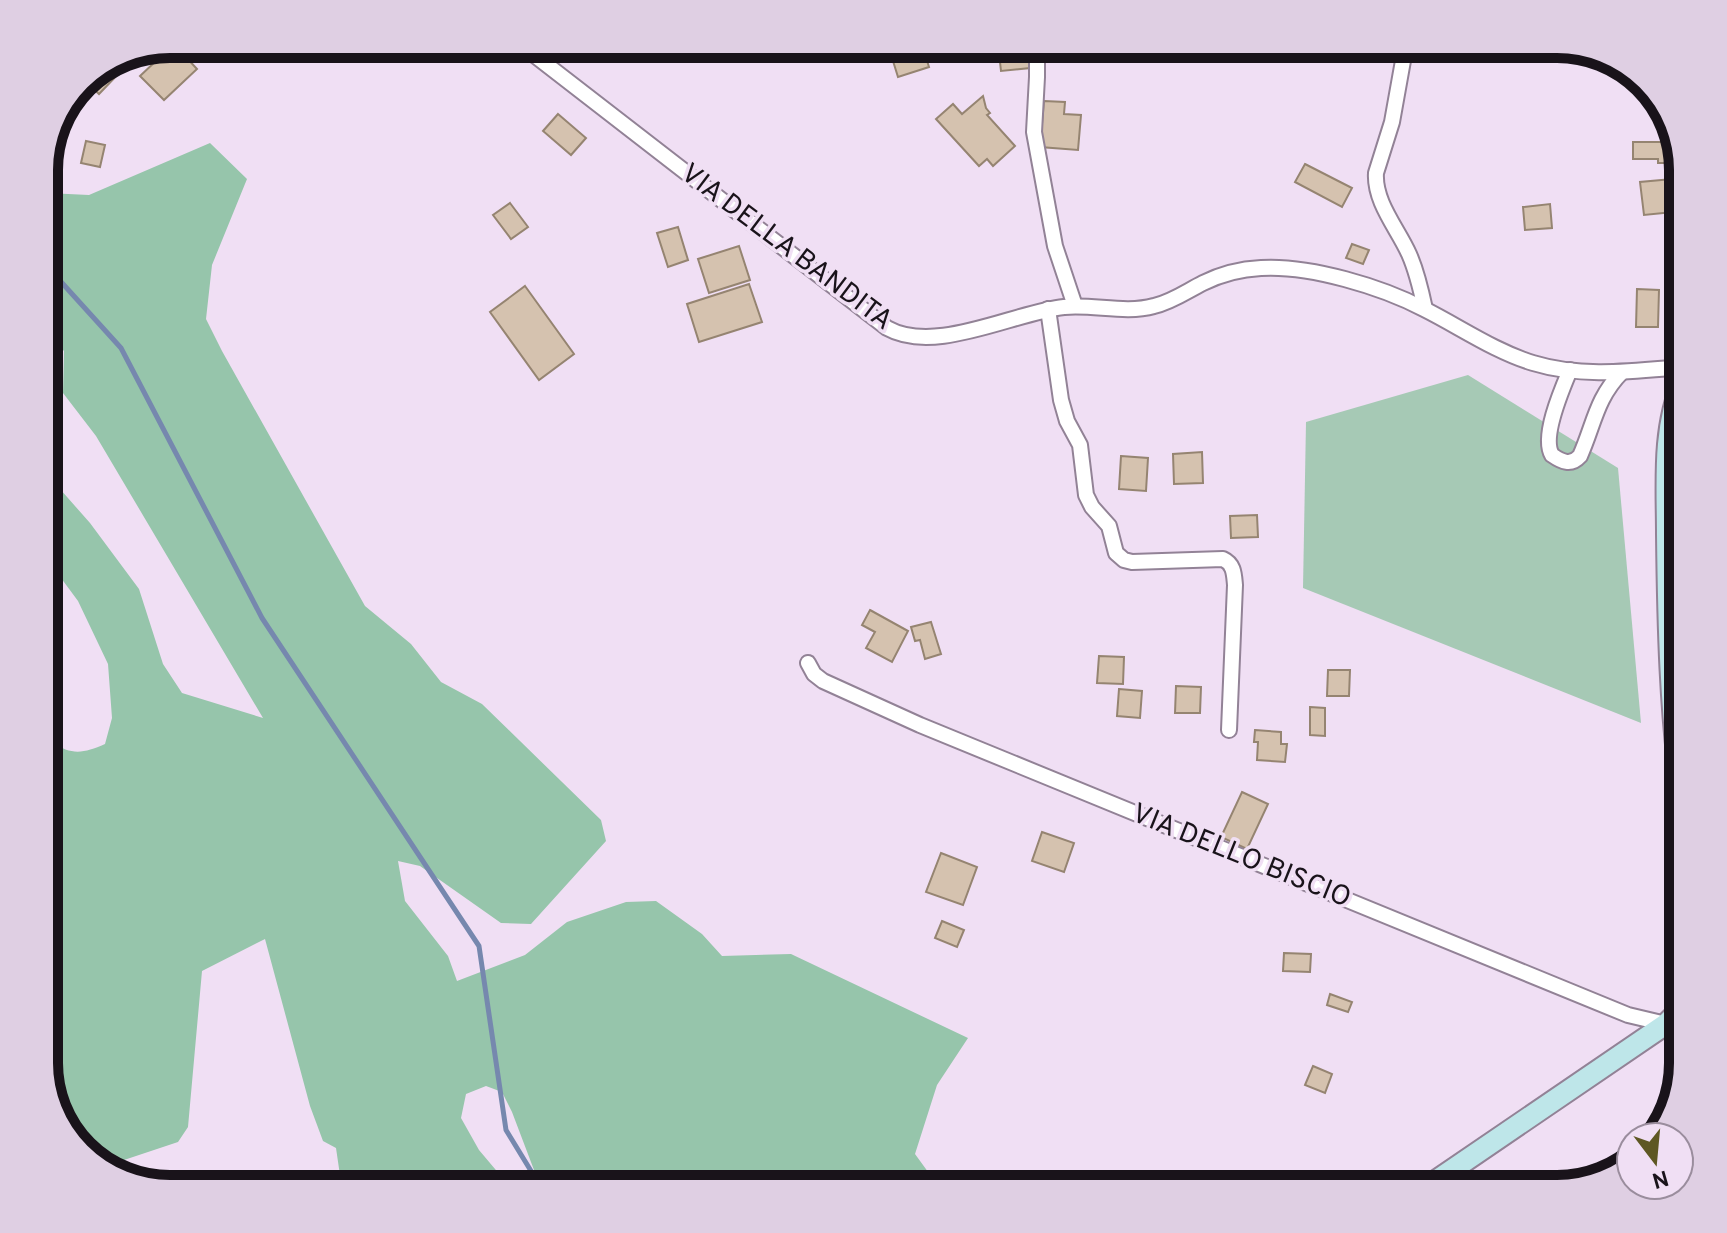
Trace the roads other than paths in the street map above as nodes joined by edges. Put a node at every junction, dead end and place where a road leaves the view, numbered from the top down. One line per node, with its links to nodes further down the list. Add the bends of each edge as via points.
1 (538, 58): 5 (street, VIA DELLA BANDITA, via 893,331 915,337 949,335)
2 (1037, 58): 4 (street, via 1034,132 1055,246)
3 (1403, 58): 6 (street, via 1376,182 1410,257)
4 (1075, 306): 5 (street, VIA DELLA BANDITA); 6 (street, VIA DELLA BANDITA, via 1145,308 1226,274 1267,267 1361,284)
5 (1048, 309): 13 (street, via 1063,406 1080,445 1084,488 1109,526 1116,553 1132,562 1219,559 1233,570)
6 (1425, 309): 8 (street, VIA DELLA BANDITA, via 1518,357)
7 (1669, 368): 9 (street, VIA DELLA BANDITA)
8 (1570, 370): 9 (street, VIA DELLA BANDITA); 9 (street, via 1548,444 1552,455 1566,462 1580,456 1602,396)
9 (1622, 372)
10 (1669, 458): 11 (street)
11 (1669, 634)
12 (808, 663): 14 (street, VIA DELLO BISCIO, via 823,681 920,725)
13 (1229, 730)
14 (1669, 1028)
15 (1669, 1034): 16 (street)
16 (1446, 1175)

